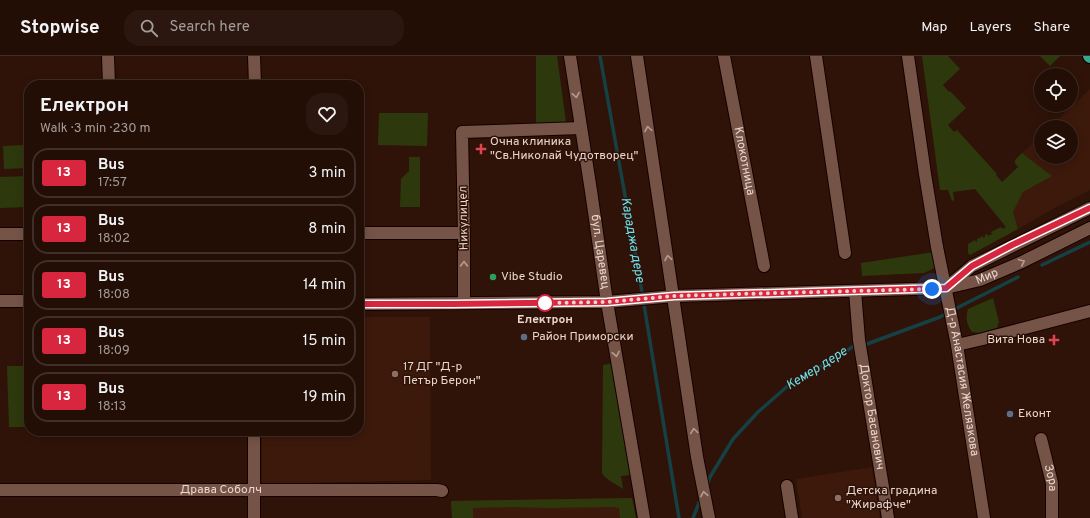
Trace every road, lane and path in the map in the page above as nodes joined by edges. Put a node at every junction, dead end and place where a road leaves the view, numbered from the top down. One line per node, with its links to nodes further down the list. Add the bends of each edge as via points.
1 (108, 56): 8 (street)
2 (254, 56): 9 (street)
3 (570, 56): 10 (street, бул. Царевец, one-way to 10)
4 (637, 56): 21 (street, one-way to 4)
5 (724, 56): 18 (street, Клокотница)
6 (816, 56): 17 (street)
7 (908, 56): 19 (street, Д-р Анастасия Желязкова, via 925,174)
8 (109, 80)
9 (255, 80)
10 (581, 128): 14 (street, Никулицел, via 462,132); 24 (street, бул. Царевец)
11 (1090, 208): 19 (street, Мир, via 972,266)
12 (1090, 228): 19 (street, Мир, one-way to 12, via 980,280)
13 (364, 233): 14 (street)
14 (464, 233): 25 (street, Никулицел, one-way to 14)
15 (0, 234): 16 (street)
16 (24, 234)
17 (845, 253)
18 (764, 266)
19 (946, 288): 20 (street); 28 (street, Д-р Анастасия Желязкова)
20 (855, 291): 21 (street); 39 (street, Доктор Басанович, via 860,344)
21 (674, 296): 24 (street); 37 (street, one-way to 21)
22 (0, 301): 23 (street)
23 (24, 301)
24 (613, 301): 25 (street); 36 (street, бул. Царевец, one-way to 36)
25 (464, 303): 26 (street)
26 (364, 304)
27 (1090, 311): 28 (street)
28 (957, 345): 40 (street, Д-р Анастасия Желязкова)
29 (254, 436): 33 (street)
30 (1041, 439): 41 (street, Зора, via 1052,483)
31 (787, 486): 38 (street)
32 (0, 490): 33 (street, Драва Соболч)
33 (254, 491): 34 (street, Драва Соболч); 35 (street)
34 (442, 491)
35 (254, 518)
36 (644, 518)
37 (709, 518)
38 (792, 518)
39 (888, 518)
40 (984, 518)
41 (1052, 518)

